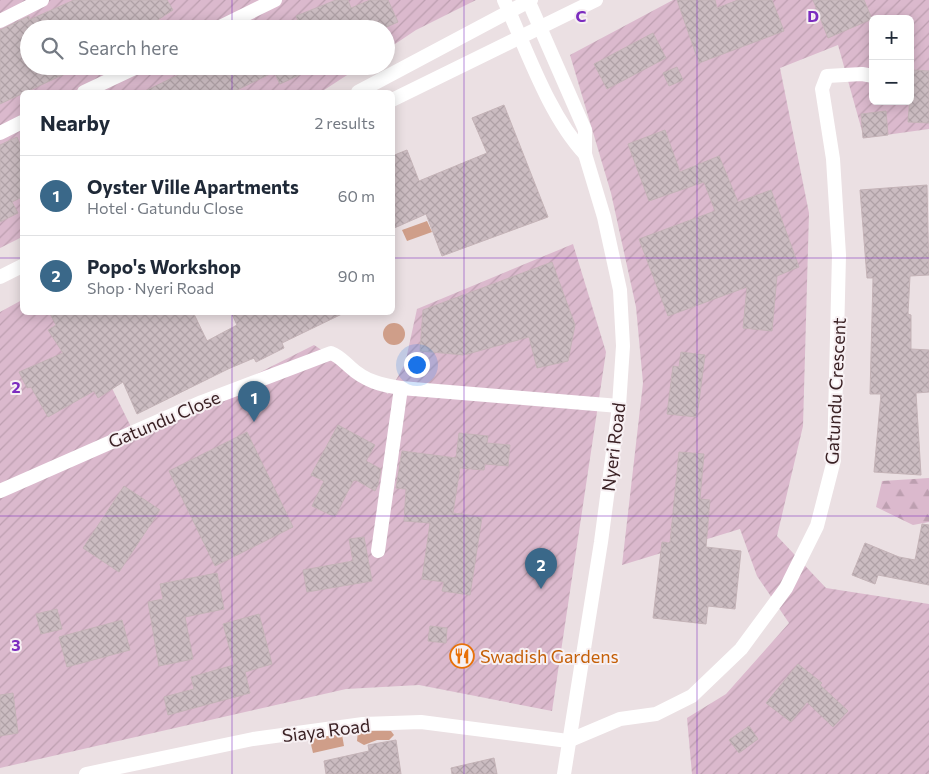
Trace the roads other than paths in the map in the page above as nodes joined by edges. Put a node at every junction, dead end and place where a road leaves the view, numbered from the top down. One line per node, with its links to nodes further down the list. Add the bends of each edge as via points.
1 (42, 0): 6 (street)
2 (275, 0): 7 (street)
3 (529, 0): 5 (street); 8 (street, Nyeri Road)
4 (596, 0): 8 (street)
5 (507, 6): 9 (street, Nyeri Road); 10 (street)
6 (0, 20)
7 (234, 20)
8 (540, 27): 9 (street); 19 (street, Nyeri Road, via 585,130)
9 (521, 37): 16 (street); 19 (street, Nyeri Road, via 570,138)
10 (395, 71)
11 (119, 75): 14 (street)
12 (387, 75): 15 (street)
13 (869, 75): 26 (street, Gatundu Crescent, via 827,76 822,89 833,169 839,255 839,323 834,460 817,526 786,588 741,650 692,696 656,714 620,719)
14 (88, 90)
15 (361, 90)
16 (395, 99)
17 (20, 123): 18 (street)
18 (0, 133)
19 (585, 154): 23 (street, Nyeri Road, via 604,217 620,290 623,346)
20 (20, 267): 21 (street)
21 (0, 277)
22 (401, 388): 23 (street, Gatundu Close); 24 (street, Gatundu Close, via 377,384 355,371 340,356 322,354); 25 (street)
23 (619, 406): 26 (street, Nyeri Road, via 601,542)
24 (0, 490)
25 (378, 551)
26 (568, 741): 27 (street, Siaya Road, via 421,722 363,724 253,739); 28 (street, Nyeri Road)
27 (86, 774)
28 (564, 774)

